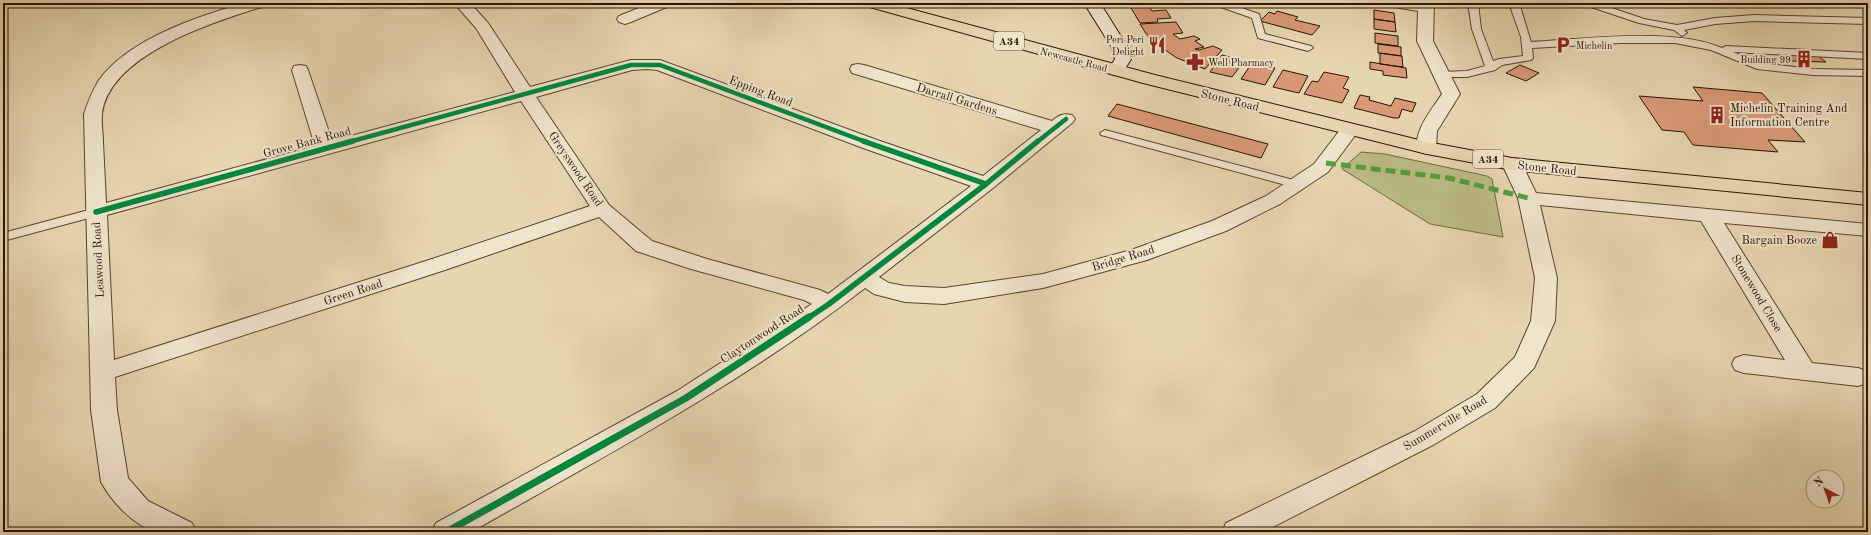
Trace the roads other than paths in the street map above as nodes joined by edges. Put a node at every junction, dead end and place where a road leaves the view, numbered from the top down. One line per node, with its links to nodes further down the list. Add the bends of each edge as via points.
1 (260, 3): 40 (street, Leawood Road, via 219,16 160,41 133,57 109,78 99,94 93,114)
2 (462, 3): 28 (street, Greyswood Road, via 482,26)
3 (664, 3): 12 (street)
4 (871, 3): 25 (highway, Newcastle Road / A34)
5 (1092, 3): 25 (street, via 1119,46 1123,59)
6 (1218, 3): 17 (lane, via 1256,16 1261,36)
7 (1393, 3): 11 (street)
8 (1473, 3): 22 (lane, via 1479,40)
9 (1514, 3): 16 (lane)
10 (1588, 3): 14 (lane, via 1642,21)
11 (1426, 5): 27 (street, via 1425,41)
12 (625, 19)
13 (1868, 21): 14 (lane, via 1754,18 1715,21)
14 (1677, 28): 15 (lane)
15 (1695, 43): 16 (lane, via 1675,40 1621,40); 18 (lane)
16 (1527, 45): 22 (lane, via 1528,58 1499,62)
17 (1308, 48)
18 (1714, 48): 19 (lane); 20 (lane)
19 (1868, 56)
20 (1755, 65): 21 (lane); 26 (lane, via 1813,72)
21 (1868, 67)
22 (1491, 68): 27 (lane, via 1467,74)
23 (858, 69): 29 (street, Darrall Gardens)
24 (300, 70): 32 (street)
25 (1116, 70): 30 (highway, Stone Road / A34)
26 (1868, 73)
27 (1442, 75): 33 (street, via 1451,94 1428,131)
28 (525, 94): 32 (street, Grove Bank Road); 35 (street, Epping Road, via 631,65 660,65 870,144); 39 (street, Greyswood Road)
29 (1061, 123): 35 (street, Claytonwood Road)
30 (1350, 130): 33 (highway, Stone Road / A34); 36 (street, Bridge Road, via 1321,168)
31 (1104, 133): 36 (lane)
32 (325, 148): 40 (street, Grove Bank Road)
33 (1427, 148): 34 (highway, Stone Road / A34)
34 (1512, 164): 37 (street, Summerville Road); 38 (highway, Stone Road / A34)
35 (986, 184): 44 (street, Claytonwood Road)
36 (1297, 184): 44 (street, Bridge Road, via 1273,200 1219,226 1139,255 1043,281 944,296 905,294 882,289)
37 (1528, 198): 41 (street); 52 (street, Summerville Road, via 1546,278 1543,321 1525,362 1486,401 1424,438)
38 (1868, 199)
39 (602, 208): 45 (street, Greyswood Road, via 644,246 812,295); 48 (street, Green Road, via 436,265)
40 (96, 212): 43 (lane); 48 (street, Leawood Road)
41 (1709, 216): 42 (street); 47 (street, Stonewood Close)
42 (1868, 230)
43 (3, 237)
44 (865, 278): 45 (street, Claytonwood Road)
45 (829, 304): 50 (street, Claytonwood Road, via 686,398)
46 (1744, 364): 47 (street)
47 (1804, 371): 49 (street)
48 (104, 372): 51 (street, Leawood Road, via 104,410 115,482 138,509)
49 (1858, 377)
50 (456, 530)
51 (182, 532)
52 (1236, 532)

